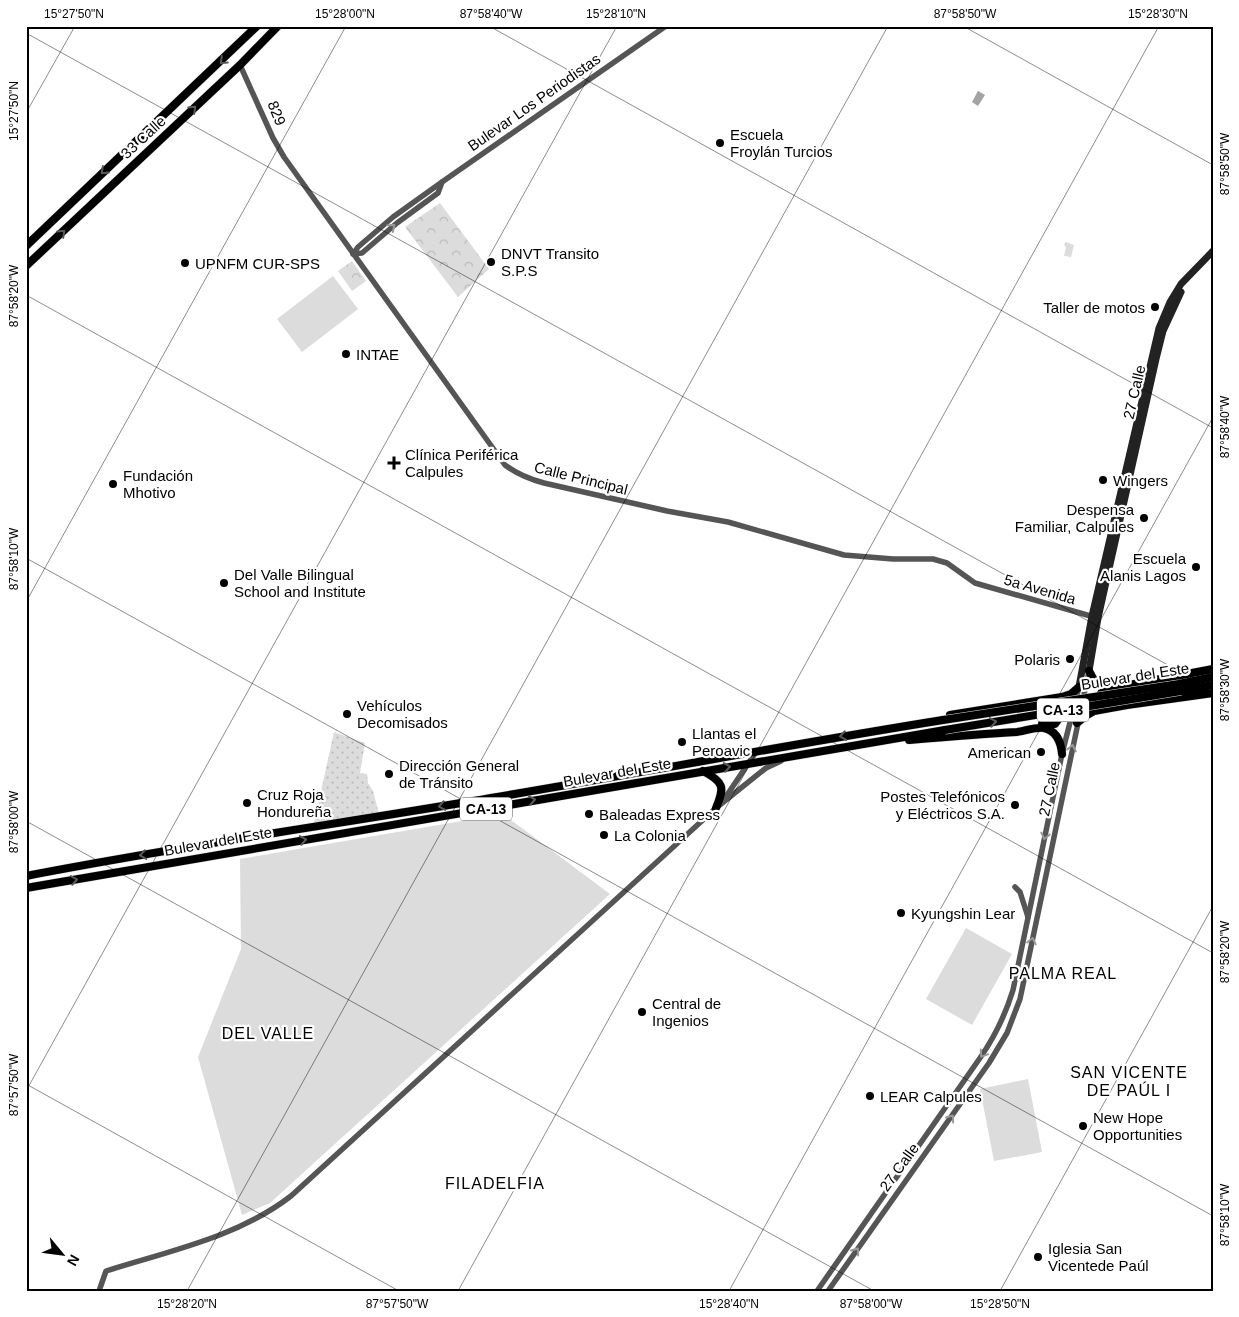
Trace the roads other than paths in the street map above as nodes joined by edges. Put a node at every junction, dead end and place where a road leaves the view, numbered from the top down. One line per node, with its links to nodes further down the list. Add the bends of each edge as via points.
1 (257, 26): 6 (main road, 33 Calle, one-way to 6)
2 (278, 26): 4 (main road, 33 Calle)
3 (666, 26): 8 (street, Bulevar Los Periodistas, via 442,182 438,193 362,253)
4 (240, 65): 5 (street, 829, via 273,138); 10 (main road, 33 Calle, one-way to 4)
5 (294, 169): 8 (street, Calle Principal)
6 (26, 246)
7 (1213, 251): 12 (main road, via 1181,284 1159,328)
8 (353, 254): 11 (street, Calle Principal, via 505,466 519,475 742,526 844,554 933,559 947,563)
9 (1213, 257): 12 (main road, 27 Calle, via 1184,287 1163,331)
10 (26, 266)
11 (975, 584): 12 (street, 5a Avenida)
12 (1095, 617): 14 (main road, 27 Calle); 18 (main road, 27 Calle)
13 (1213, 669): 16 (main road)
14 (1088, 671): 16 (main road, via 1099,686); 23 (street, 27 Calle)
15 (1213, 677): 19 (main road, Bulevar del Este / CA-13)
16 (1134, 684): 22 (main road, via 1102,692 1099,702)
17 (1213, 686): 19 (main road, Bulevar del Este / CA-13)
18 (1079, 687): 21 (main road, via 1068,695); 28 (street, 27 Calle)
19 (1180, 687): 24 (main road, Bulevar del Este / CA-13, bridge); 26 (main road, Bulevar del Este / CA-13, one-way to 19, bridge)
20 (1213, 693): 22 (main road)
21 (1041, 700): 24 (main road); 25 (main road, via 1058,706 1060,717 1055,724)
22 (1108, 708): 23 (main road, via 1086,715)
23 (1077, 723): 42 (street, 27 Calle, one-way to 23, via 1020,999)
24 (867, 732): 27 (main road, Bulevar del Este / CA-13, one-way to 27)
25 (989, 733): 26 (main road, via 872,746); 28 (main road, via 1045,729 1059,739)
26 (858, 744): 29 (main road, Bulevar del Este / CA-13)
27 (756, 752): 30 (main road, Bulevar del Este / CA-13); 31 (street)
28 (1062, 754): 40 (street, 27 Calle, one-way to 40)
29 (789, 757): 31 (main road, Bulevar del Este / CA-13); 34 (street, via 766,768)
30 (701, 762): 33 (main road, via 645,776); 35 (main road, Bulevar del Este / CA-13, one-way to 35)
31 (748, 764): 32 (main road, Bulevar del Este / CA-13, one-way to 31); 34 (street)
32 (703, 771): 33 (main road, Bulevar del Este / CA-13); 34 (main road, via 722,785)
33 (643, 781): 36 (main road, Bulevar del Este / CA-13, one-way to 33)
34 (719, 806): 45 (street, via 291,1196 255,1220 209,1240 106,1271)
35 (225, 842): 36 (main road); 37 (main road, Bulevar del Este / CA-13, one-way to 37)
36 (225, 854): 39 (main road, Bulevar del Este / CA-13, one-way to 36)
37 (26, 876)
38 (1016, 887): 40 (street)
39 (26, 888)
40 (1028, 918): 41 (street, 27 Calle)
41 (1004, 1018): 42 (street); 43 (street, 27 Calle)
42 (1010, 1025): 44 (street, 27 Calle)
43 (993, 1039): 44 (street); 46 (street, 27 Calle, one-way to 46)
44 (1001, 1044): 47 (street, 27 Calle, one-way to 44)
45 (99, 1291)
46 (817, 1291)
47 (828, 1291)

